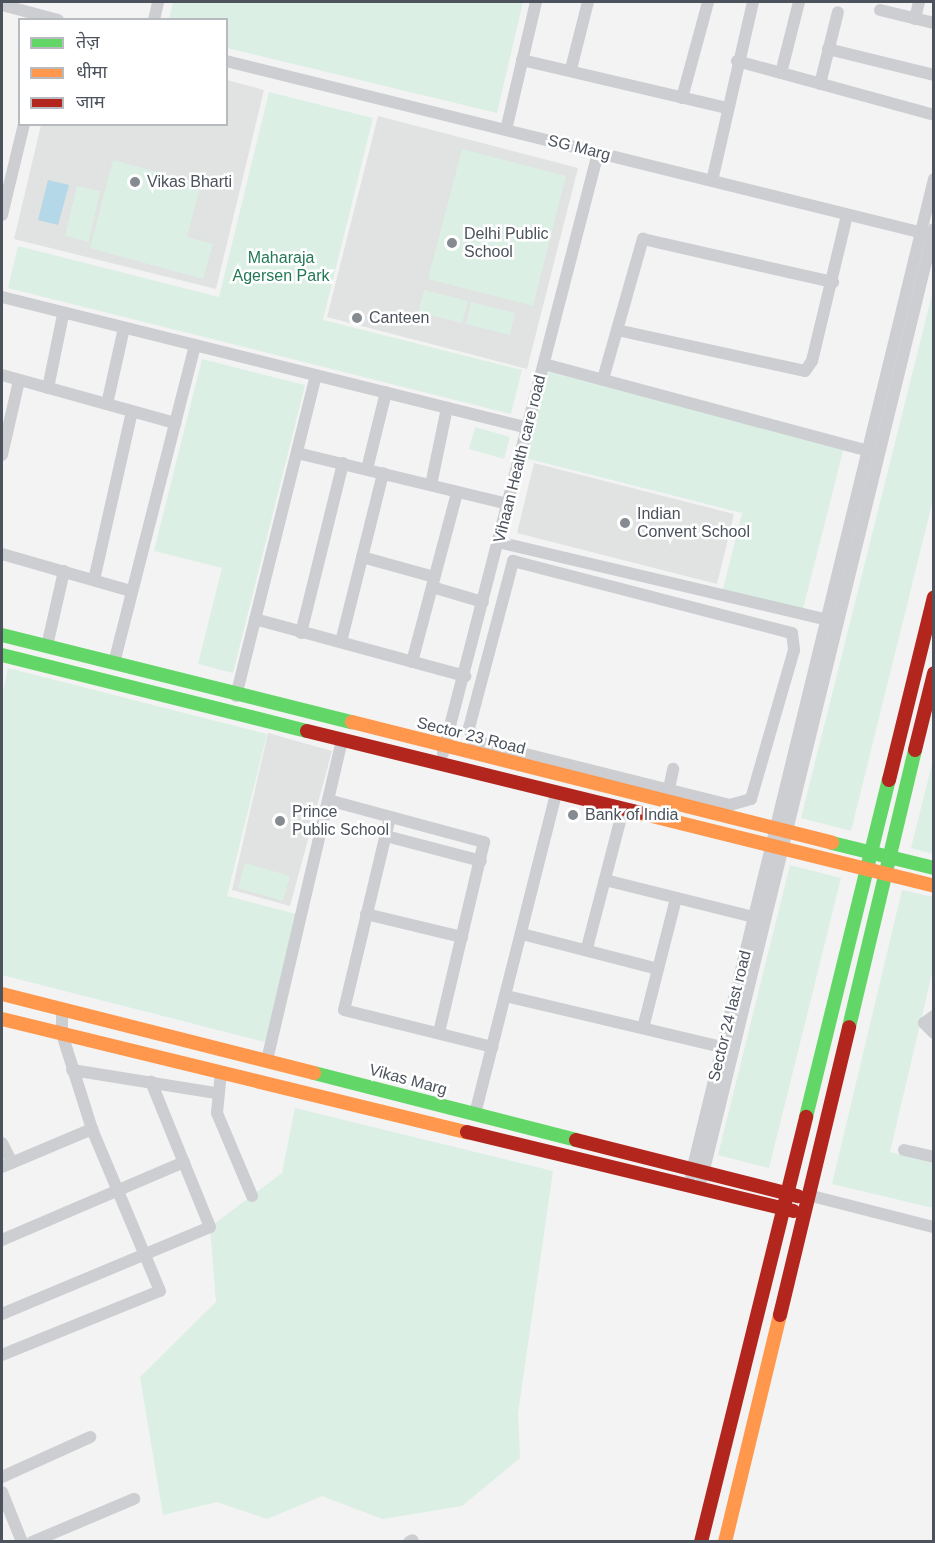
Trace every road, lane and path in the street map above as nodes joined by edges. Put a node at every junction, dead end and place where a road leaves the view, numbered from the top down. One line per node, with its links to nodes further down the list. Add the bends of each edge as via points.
1 (158, 2): 12 (street)
2 (536, 2): 16 (street)
3 (588, 2): 19 (street)
4 (708, 2): 23 (street)
5 (753, 2): 18 (street)
6 (799, 2): 20 (street)
7 (919, 2): 13 (street)
8 (2, 5): 11 (street)
9 (880, 10): 13 (street)
10 (838, 12): 15 (street)
11 (50, 18)
12 (154, 18)
13 (915, 19): 14 (street)
14 (933, 23)
15 (828, 49): 21 (street); 22 (street)
16 (522, 60): 19 (street); 27 (street)
17 (228, 61): 27 (street, SG Marg)
18 (737, 61): 20 (street); 24 (street)
19 (571, 69): 23 (street)
20 (781, 73): 22 (street)
21 (933, 75)
22 (820, 84): 25 (street)
23 (682, 98): 24 (street)
24 (726, 108): 30 (street)
25 (933, 115)
26 (24, 126): 31 (street)
27 (506, 130): 28 (street, SG Marg)
28 (598, 153): 30 (street, SG Marg); 40 (street, Vihaan Health care road)
29 (933, 179): 33 (street)
30 (712, 181): 32 (street, SG Marg)
31 (2, 215)
32 (847, 215): 33 (street, SG Marg); 34 (street)
33 (929, 232): 52 (street)
34 (833, 282): 38 (street, via 812,361 799,373); 38 (street, via 648,238 639,243)
35 (2, 297): 36 (street)
36 (63, 315): 37 (street); 45 (street)
37 (124, 328): 39 (street); 47 (street)
38 (617, 330): 43 (street)
39 (195, 345): 42 (street); 50 (street)
40 (544, 363): 43 (street); 51 (street, Vihaan Health care road)
41 (2, 375): 44 (street)
42 (316, 376): 46 (street); 53 (street)
43 (603, 379): 52 (street)
44 (19, 381): 45 (street); 54 (street)
45 (48, 388): 47 (street)
46 (386, 392): 48 (street); 56 (street)
47 (107, 404): 49 (street)
48 (447, 408): 51 (street); 58 (street)
49 (132, 411): 50 (street); 65 (street)
50 (175, 423): 67 (street)
51 (528, 428): 60 (street, Vihaan Health care road)
52 (873, 452): 71 (street)
53 (297, 453): 55 (street); 70 (street)
54 (2, 455)
55 (342, 463): 56 (street); 72 (street)
56 (367, 469): 57 (street)
57 (383, 473): 58 (street); 63 (street)
58 (431, 485): 59 (street)
59 (457, 493): 60 (street); 66 (street)
60 (508, 504): 61 (street, Vihaan Health care road)
61 (498, 542): 69 (street, Vihaan Health care road); 71 (street)
62 (2, 554): 64 (street)
63 (362, 557): 66 (street); 74 (street)
64 (64, 571): 65 (street); 75 (street)
65 (94, 580): 67 (street)
66 (433, 582): 69 (street); 77 (street)
67 (131, 591): 78 (street)
68 (933, 597): 94 (street)
69 (483, 602): 80 (street, Vihaan Health care road)
70 (255, 620): 72 (street); 81 (street)
71 (832, 621): 91 (street)
72 (301, 633): 74 (street)
73 (2, 635): 75 (street, Sector 23 Road)
74 (341, 642): 77 (street)
75 (47, 646): 78 (street, Sector 23 Road)
76 (2, 655): 82 (street)
77 (412, 662): 80 (street)
78 (114, 663): 81 (street, Sector 23 Road)
79 (933, 672): 95 (street)
80 (465, 676): 83 (street, Vihaan Health care road)
81 (236, 696): 83 (street, Sector 23 Road)
82 (342, 740): 84 (street); 88 (street)
83 (444, 746): 84 (street, Vihaan Health care road); 87 (street, Sector 23 Road)
84 (441, 765): 86 (street)
85 (673, 769): 87 (street)
86 (556, 793): 89 (street); 105 (street)
87 (668, 796): 87 (street, via 474,741 469,728 513,561 792,633 794,650 751,799 730,805); 91 (street, Sector 23 Road)
88 (328, 800): 90 (street); 120 (street)
89 (623, 810): 93 (street); 100 (street)
90 (390, 817): 92 (street); 96 (street, via 479,838 485,846)
91 (781, 830): 93 (street); 94 (street, Sector 23 Road)
92 (386, 836): 96 (street); 103 (street)
93 (777, 848): 98 (street); 104 (street, Sector 24 last road); 132 (street, Sector 24 last road)
94 (871, 853): 95 (street, Sector 23 Road); 98 (street)
95 (889, 857): 97 (street, Sector 23 Road); 99 (street)
96 (481, 861): 106 (street)
97 (933, 868)
98 (867, 870): 99 (street); 135 (street)
99 (885, 874): 101 (street); 137 (street)
100 (605, 880): 102 (street); 107 (street)
101 (933, 886)
102 (676, 899): 104 (street); 108 (street)
103 (366, 914): 106 (street); 117 (street, via 344,1010)
104 (753, 917): 119 (street, Sector 24 last road)
105 (522, 934): 107 (street); 110 (street)
106 (462, 937): 117 (street)
107 (587, 948): 108 (street)
108 (658, 969): 114 (street)
109 (2, 994): 111 (street, Vikas Marg)
110 (506, 996): 114 (street); 118 (street)
111 (62, 1009): 116 (street); 120 (street, Vikas Marg)
112 (933, 1016): 115 (street, via 924,1023)
113 (2, 1019): 116 (street)
114 (643, 1028): 119 (street)
115 (933, 1033)
116 (62, 1034): 121 (street); 122 (street)
117 (439, 1034): 118 (street)
118 (489, 1046): 125 (street)
119 (722, 1047): 132 (street, Sector 24 last road)
120 (267, 1060): 125 (street, Vikas Marg)
121 (72, 1070): 123 (street); 126 (street)
122 (221, 1072): 124 (street); 133 (street)
123 (151, 1082): 124 (street); 130 (street)
124 (216, 1093): 136 (street, via 217,1113)
125 (475, 1114): 132 (street, Vikas Marg)
126 (92, 1129): 131 (street); 134 (street)
127 (2, 1143): 131 (street)
128 (904, 1150): 129 (street)
129 (933, 1157)
130 (184, 1162): 134 (street); 142 (street, via 210,1227)
131 (7, 1165)
132 (698, 1171): 133 (street, Sector 24 last road); 135 (street, Vikas Marg)
133 (694, 1187): 138 (street)
134 (118, 1189): 141 (street); 142 (street)
135 (787, 1194): 137 (street, Vikas Marg); 138 (street)
136 (252, 1196)
137 (807, 1196): 139 (street); 140 (street)
138 (783, 1209): 139 (street); 151 (street)
139 (803, 1214): 152 (street)
140 (933, 1227)
141 (2, 1240)
142 (144, 1254): 143 (street); 144 (street, via 160,1291)
143 (2, 1314)
144 (2, 1355)
145 (90, 1437): 146 (street)
146 (2, 1477)
147 (2, 1492): 149 (street)
148 (134, 1499): 150 (street)
149 (22, 1542)
150 (32, 1542)
151 (701, 1542)
152 (725, 1542)

